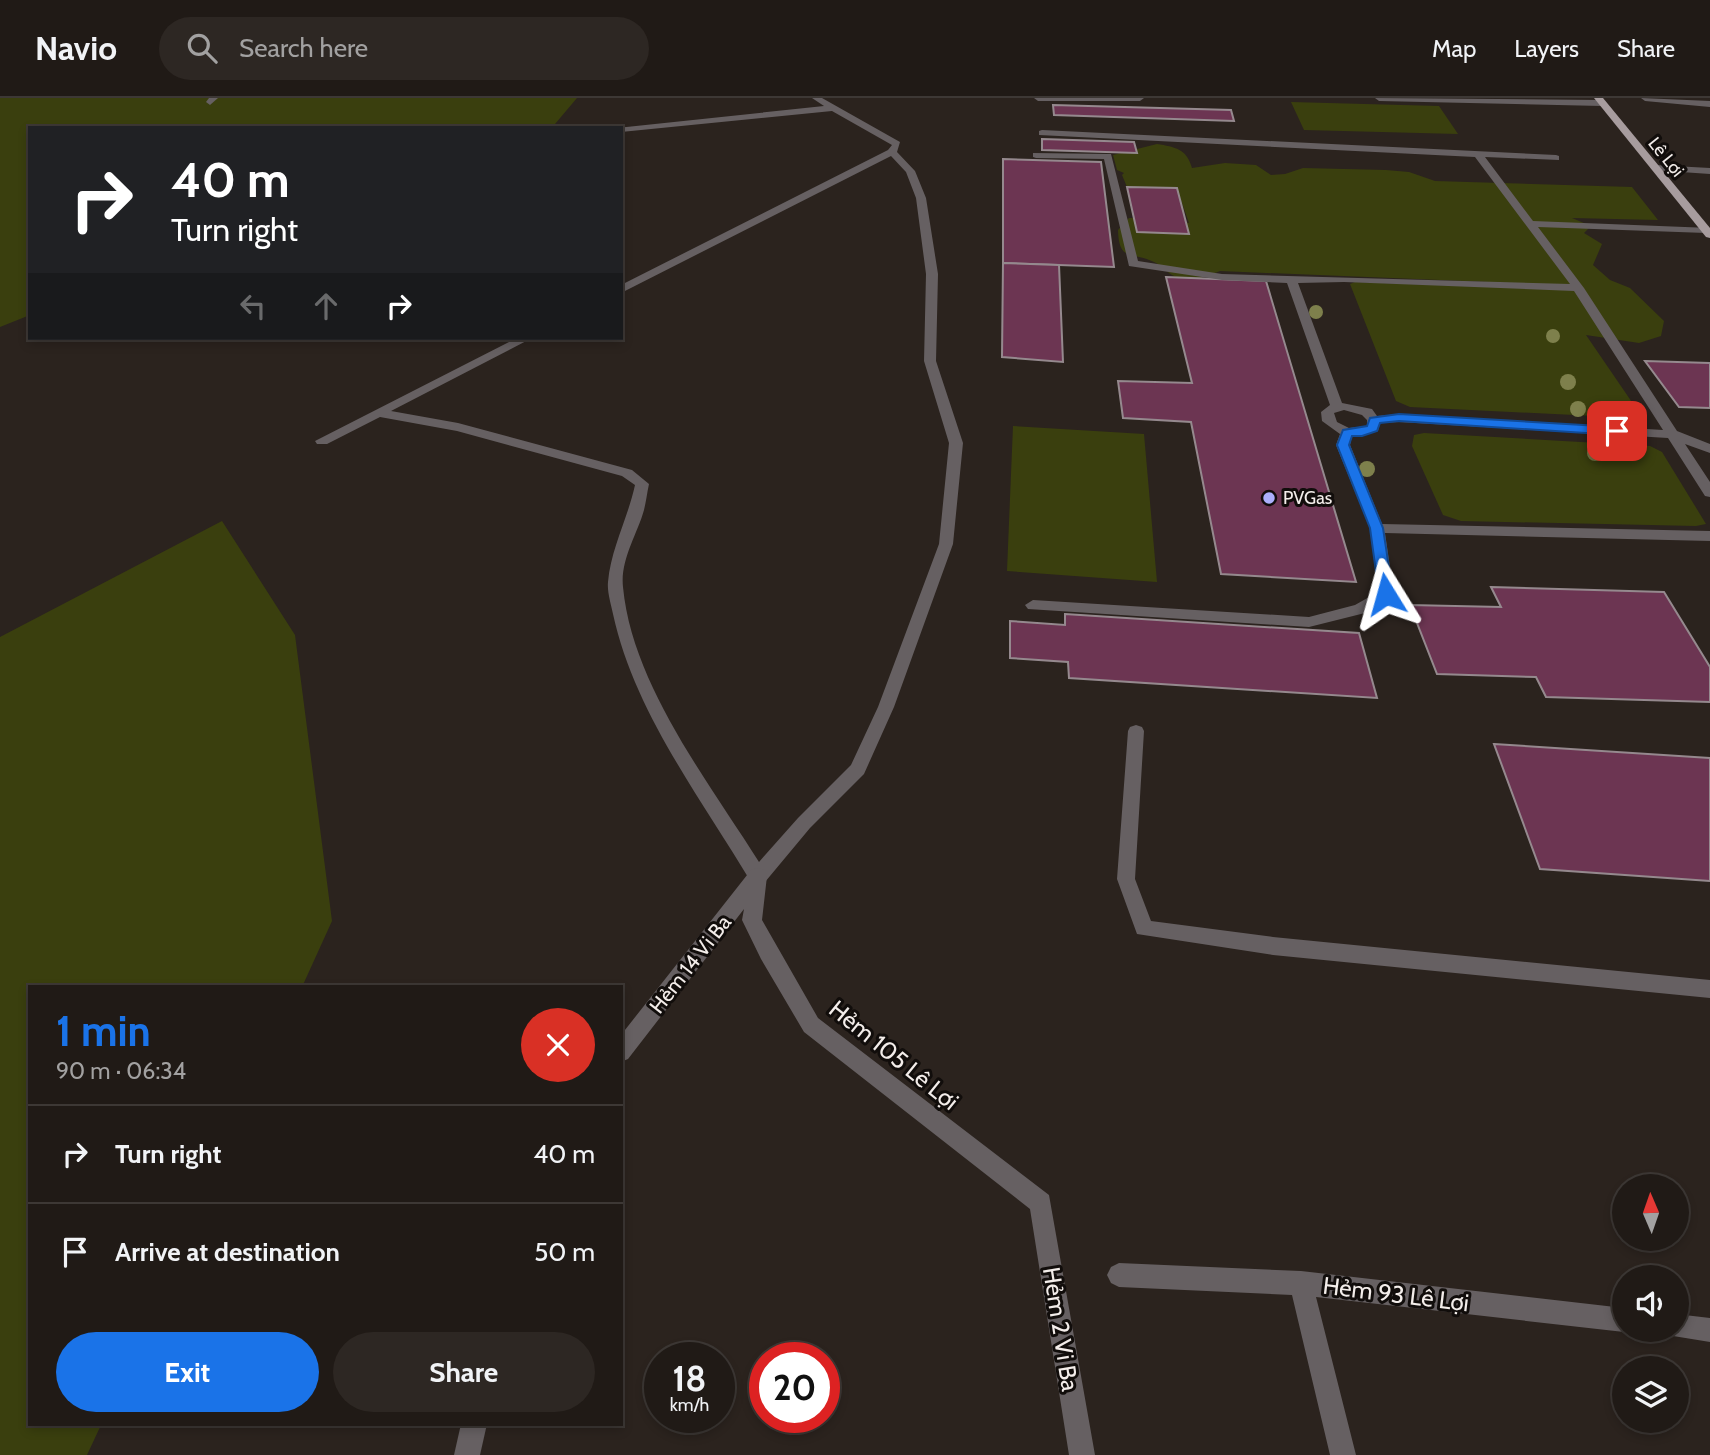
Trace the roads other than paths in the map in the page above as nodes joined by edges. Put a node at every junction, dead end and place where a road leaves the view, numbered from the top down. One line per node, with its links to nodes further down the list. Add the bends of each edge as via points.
1 (816, 98): 9 (street)
2 (1038, 98): 3 (street)
3 (1140, 98)
4 (1379, 98): 5 (street)
5 (1406, 98): 7 (street)
6 (1645, 98): 8 (street)
7 (1600, 101): 16 (main road, Lê Lợi)
8 (1710, 104)
9 (835, 108): 10 (street); 12 (street, Hẻm 14 Vi Ba, via 897,144)
10 (623, 129)
11 (1042, 133): 13 (street)
12 (892, 152): 22 (street); 36 (street, Hẻm 14 Vi Ba, via 910,171 921,198 932,274 930,361 956,443 946,544 858,769)
13 (1478, 154): 15 (street); 18 (street)
14 (1036, 155): 20 (street, via 1108,156 1133,264 1222,277)
15 (1556, 158)
16 (1655, 168): 17 (street); 19 (main road, Lê Lợi)
17 (1710, 171)
18 (1530, 224): 19 (street); 21 (street)
19 (1708, 233)
20 (1290, 280): 21 (street); 24 (street)
21 (1578, 288): 28 (street)
22 (623, 289)
23 (522, 340): 25 (street)
24 (1337, 407): 26 (street, via 1360,409); 27 (street, via 1327,412 1328,421)
25 (379, 412): 29 (street); 36 (street, via 458,427 627,473 642,484 615,585 629,650 650,701)
26 (1374, 420): 27 (street, via 1368,431); 28 (street)
27 (1347, 432): 32 (street, via 1343,445)
28 (1672, 434): 30 (street); 31 (street)
29 (322, 441)
30 (1710, 449)
31 (1710, 493)
32 (1377, 528): 33 (street); 34 (street, via 1386,594 1360,609 1308,622)
33 (1710, 536)
34 (1033, 605)
35 (1136, 731): 37 (street, via 1126,879 1144,928 1273,946)
36 (758, 876): 38 (street, Hẻm 14 Vi Ba); 39 (street, Hẻm 105 Lê Lợi, via 752,920 811,1025)
37 (1710, 989)
38 (623, 1049)
39 (1041, 1203): 47 (street, Hẻm 2 Vi Ba)
40 (1119, 1275): 41 (street)
41 (1301, 1283): 42 (street, Hẻm 93 Lê Lợi); 48 (street, Hẻm 93 Lê Lợi)
42 (1612, 1319)
43 (1689, 1328): 44 (street)
44 (1710, 1330)
45 (474, 1426): 46 (street)
46 (467, 1455)
47 (1082, 1455)
48 (1343, 1455)

